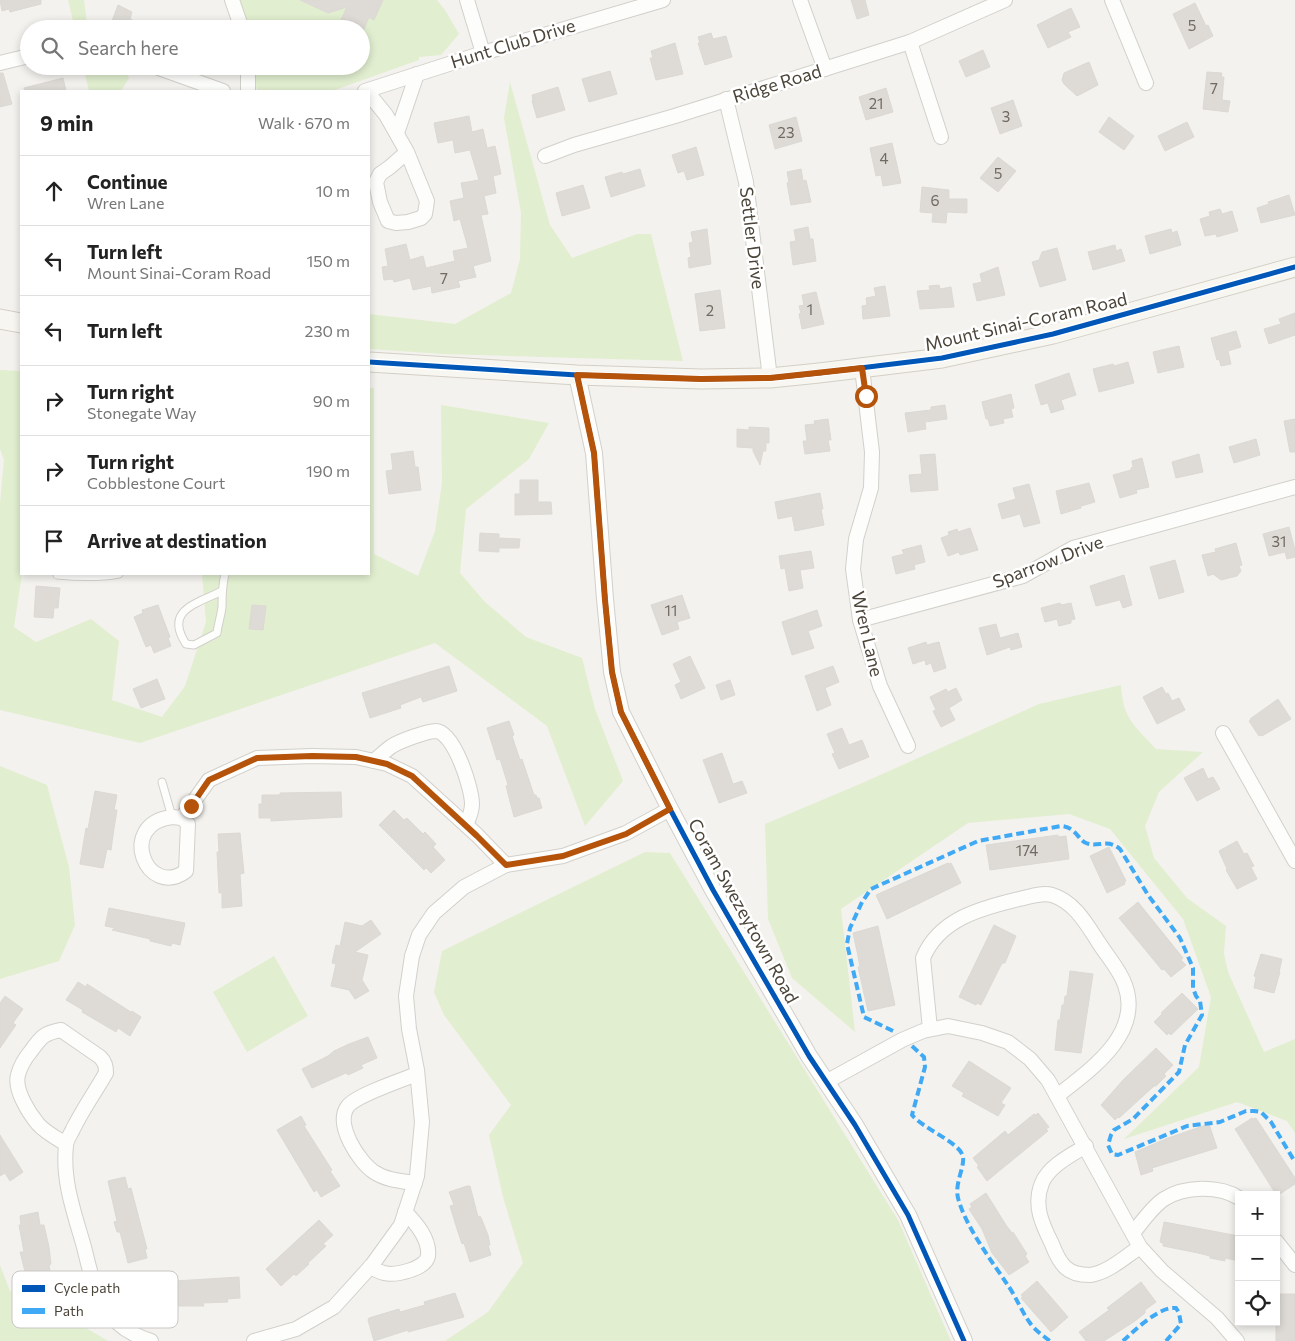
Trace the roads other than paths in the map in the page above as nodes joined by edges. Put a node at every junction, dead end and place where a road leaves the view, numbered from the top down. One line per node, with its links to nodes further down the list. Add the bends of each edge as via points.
1 (232, 0): 7 (street)
2 (467, 0): 9 (street)
3 (662, 0): 9 (street, Hunt Club Drive)
4 (800, 0): 12 (street)
5 (1006, 0): 8 (street, Ridge Road)
6 (1112, 0): 16 (street)
7 (239, 20)
8 (910, 42): 12 (street, Ridge Road); 23 (street)
9 (483, 52): 13 (street, Hunt Club Drive)
10 (20, 58): 11 (street)
11 (0, 63)
12 (825, 69): 21 (street, Ridge Road)
13 (416, 74): 19 (street, Hunt Club Drive); 22 (street)
14 (178, 75): 17 (street)
15 (248, 75): 18 (street)
16 (1146, 83)
17 (220, 90)
18 (248, 90)
19 (369, 90)
20 (370, 95): 22 (street)
21 (726, 99): 25 (street, Ridge Road, via 574,144); 32 (street, Settler Drive, via 746,182)
22 (397, 133): 24 (street)
23 (941, 138)
24 (408, 152): 24 (street, via 427,201 425,214 421,218 396,223 388,221 376,182 380,174)
25 (545, 156)
26 (1295, 267): 30 (main road, Mount Sinai-Coram Road, via 1052,334 942,358)
27 (0, 319): 28 (main road)
28 (20, 323)
29 (370, 362): 31 (main road, Mount Sinai-Coram Road)
30 (862, 368): 32 (main road, Mount Sinai-Coram Road); 38 (street, Wren Lane, via 872,452 871,488 856,539 853,569)
31 (577, 375): 32 (main road, Mount Sinai-Coram Road); 43 (street, Coram Swezeytown Road, via 594,453 612,672 621,712)
32 (770, 378)
33 (1295, 487): 38 (street, Sparrow Drive, via 1073,548 1023,576)
34 (57, 575): 35 (lane, via 88,578)
35 (115, 575)
36 (226, 575): 37 (lane)
37 (222, 591): 37 (lane, via 217,632 194,645 186,644 179,634 178,621 185,609)
38 (860, 620): 40 (street, Wren Lane, via 880,686)
39 (1223, 733): 46 (street)
40 (908, 746)
41 (374, 761): 44 (street, via 356,757 257,758 209,780); 45 (street, via 412,776); 45 (street, via 392,746 426,733 436,731 443,734 454,748 470,785 472,812)
42 (162, 782): 44 (lane)
43 (670, 809): 47 (street, via 626,834 563,856); 50 (street, Coram Swezeytown Road, via 764,979)
44 (177, 817)
45 (466, 825): 47 (street)
46 (1295, 861)
47 (506, 865): 49 (street, via 464,887 434,913 419,935 406,996)
48 (930, 1029): 50 (street, via 902,1040); 51 (street, via 948,1026 1008,1042 1030,1059); 51 (street, via 923,958 937,935 958,919 993,905 1043,894 1062,900 1072,906 1085,922 1124,983 1129,1012 1113,1047)
49 (418, 1074): 54 (street, via 422,1122); 54 (street, via 349,1105 343,1124 365,1165 388,1178)
50 (826, 1082): 66 (street, Coram Swezeytown Road, via 908,1214)
51 (1057, 1096): 53 (street)
52 (66, 1144): 52 (street, via 38,1124 18,1083 18,1075 27,1056 43,1035 61,1030 100,1057 106,1066 106,1073); 62 (street, via 68,1189)
53 (1086, 1146): 57 (street); 59 (street, via 1055,1167 1043,1180 1038,1195 1042,1225 1058,1257 1066,1268 1082,1275 1092,1275)
54 (415, 1183): 56 (street)
55 (1235, 1196): 57 (street, via 1204,1189 1180,1192 1154,1208)
56 (406, 1212): 61 (street, via 401,1225); 61 (street, via 420,1228 426,1243 428,1256 425,1262 420,1267 397,1273 385,1274)
57 (1133, 1233): 59 (street)
58 (1280, 1246): 60 (street)
59 (1140, 1247): 67 (street, via 1162,1271 1217,1318)
60 (1295, 1265)
61 (370, 1267): 65 (street, via 334,1307 296,1329)
62 (91, 1271)
63 (124, 1328): 64 (street)
64 (151, 1341)
65 (254, 1341)
66 (964, 1341)
67 (1237, 1341)

